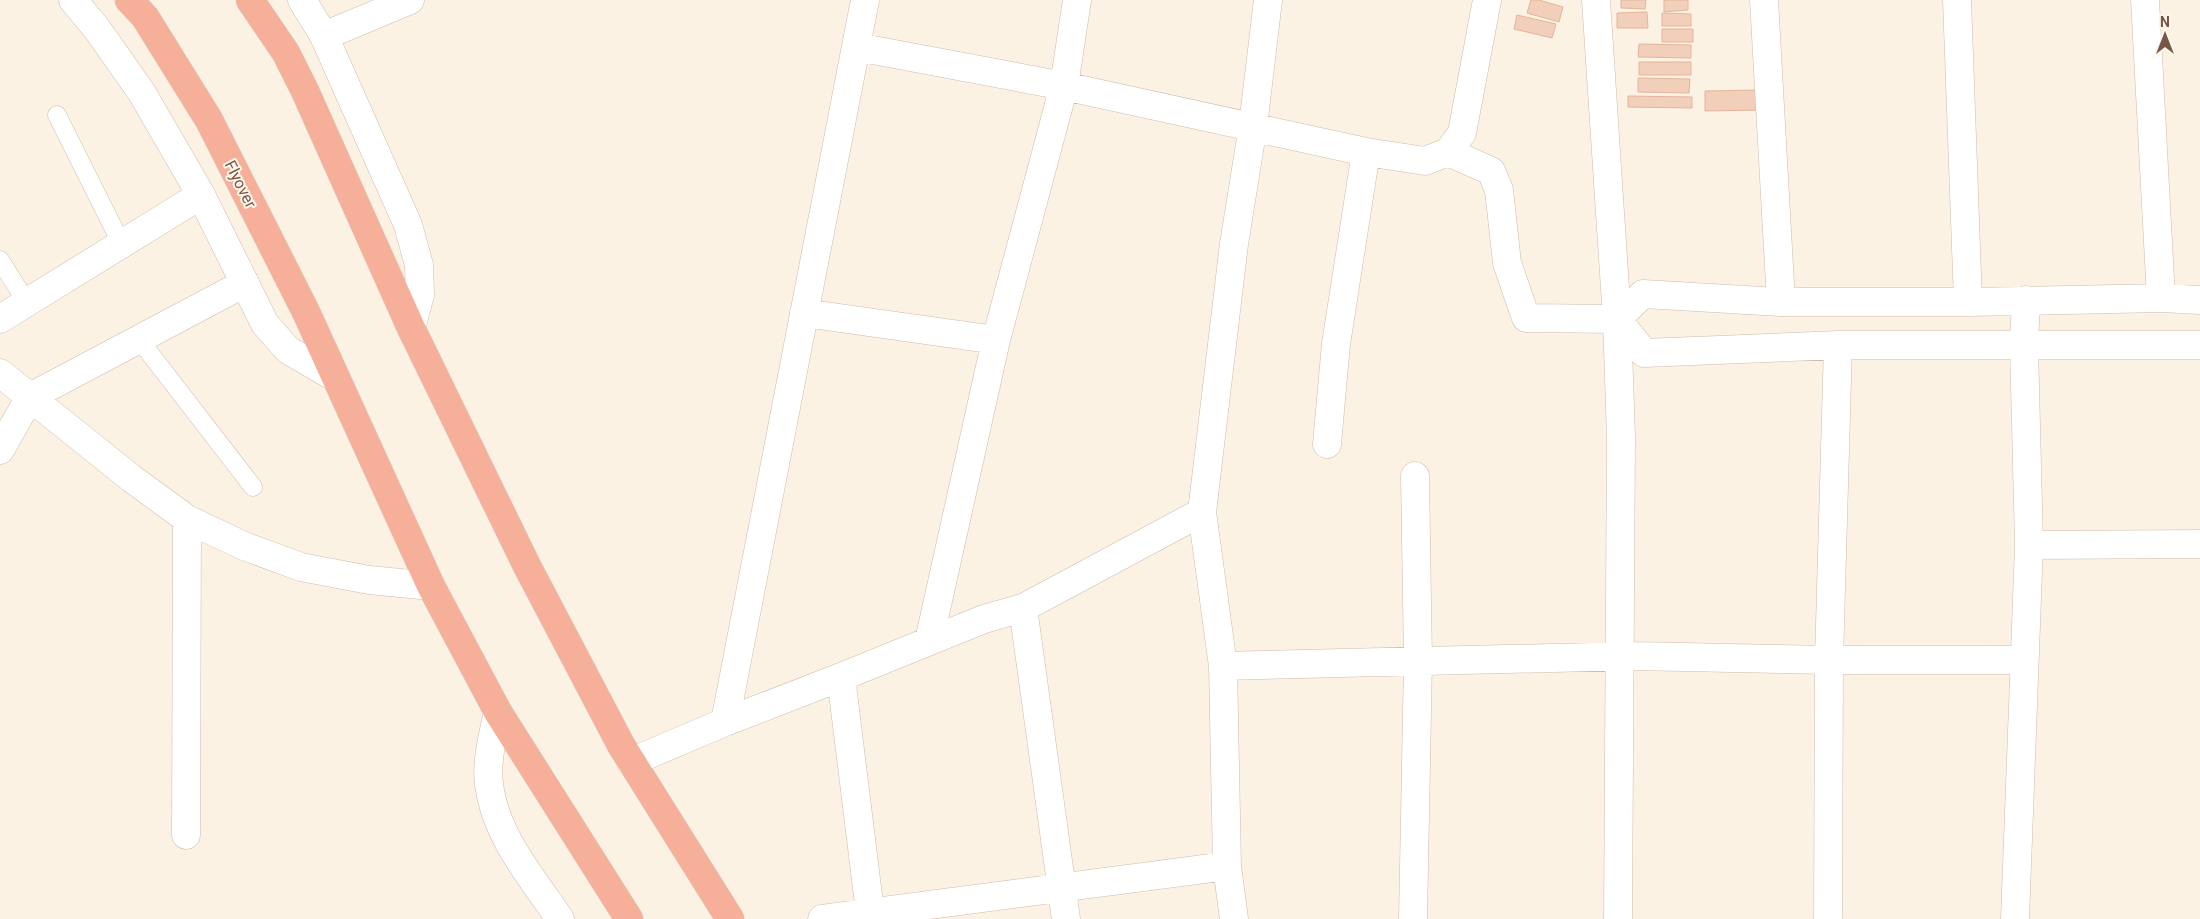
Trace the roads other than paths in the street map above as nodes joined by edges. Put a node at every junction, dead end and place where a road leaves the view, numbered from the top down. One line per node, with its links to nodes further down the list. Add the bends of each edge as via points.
1 (73, 0): 21 (street, via 142,93)
2 (250, 0): 34 (highway, via 286,53)
3 (302, 0): 14 (street)
4 (865, 0): 15 (street)
5 (1077, 0): 16 (street)
6 (1268, 0): 18 (street)
7 (1487, 0): 20 (street, via 1462,134)
8 (1596, 0): 33 (street)
9 (1764, 0): 28 (street)
10 (1957, 0): 29 (street)
11 (2145, 0): 25 (street)
12 (405, 1): 14 (street)
13 (137, 9): 41 (highway, Flyover, via 209,120)
14 (324, 36): 34 (street, via 408,225 419,265 420,295)
15 (857, 47): 16 (street); 31 (street)
16 (1064, 86): 18 (street); 36 (street)
17 (58, 115): 22 (lane)
18 (1253, 126): 19 (street); 47 (street, via 1234,244)
19 (1366, 152): 20 (street, via 1425,161); 43 (street, via 1336,344)
20 (1448, 152): 33 (street, via 1491,171 1499,190 1507,262 1526,318)
21 (201, 195): 22 (street); 24 (street)
22 (121, 243): 30 (street)
23 (0, 260): 30 (lane)
24 (245, 283): 35 (street); 41 (street, via 265,324 288,350)
25 (2161, 298): 26 (street); 27 (street)
26 (2026, 300): 29 (street); 38 (street)
27 (2200, 300)
28 (1781, 302): 29 (street); 33 (street, via 1643,294)
29 (1968, 302)
30 (27, 303): 32 (street)
31 (804, 313): 36 (street); 61 (street)
32 (0, 319)
33 (1617, 319): 37 (street, via 1644,352); 54 (street, via 1621,437)
34 (411, 328): 62 (highway, via 528,566)
35 (138, 338): 42 (street); 46 (lane)
36 (996, 340): 53 (street)
37 (1838, 345): 38 (street); 55 (street)
38 (2024, 345): 39 (street); 50 (street)
39 (2200, 345)
40 (0, 373): 42 (street)
41 (336, 378): 51 (highway, Flyover)
42 (30, 397): 44 (street); 48 (street)
43 (1328, 444)
44 (0, 450)
45 (1415, 476): 57 (street)
46 (252, 488)
47 (1202, 512): 52 (street); 58 (street)
48 (187, 519): 51 (street, via 244,546 301,567 369,580); 63 (street)
49 (2200, 544): 50 (street)
50 (2029, 545): 56 (street)
51 (431, 586): 60 (highway, Flyover)
52 (1023, 608): 53 (street, via 984,619); 65 (street)
53 (929, 641): 59 (street)
54 (1619, 658): 55 (street); 57 (street); 74 (street)
55 (1829, 660): 56 (street); 75 (street)
56 (2023, 660): 76 (street)
57 (1418, 661): 58 (street); 73 (street)
58 (1223, 666): 64 (street)
59 (841, 678): 61 (street); 66 (street)
60 (498, 712): 67 (street, via 488,783 495,813 506,838); 68 (highway, Flyover)
61 (725, 722): 62 (street)
62 (631, 762): 69 (highway)
63 (186, 835)
64 (1227, 866): 65 (street); 72 (street)
65 (1061, 886): 66 (street); 71 (street)
66 (870, 912): 70 (street)
67 (560, 919)
68 (629, 919)
69 (730, 919)
70 (822, 919)
71 (1066, 919)
72 (1234, 919)
73 (1413, 919)
74 (1618, 919)
75 (1828, 919)
76 (2015, 919)

